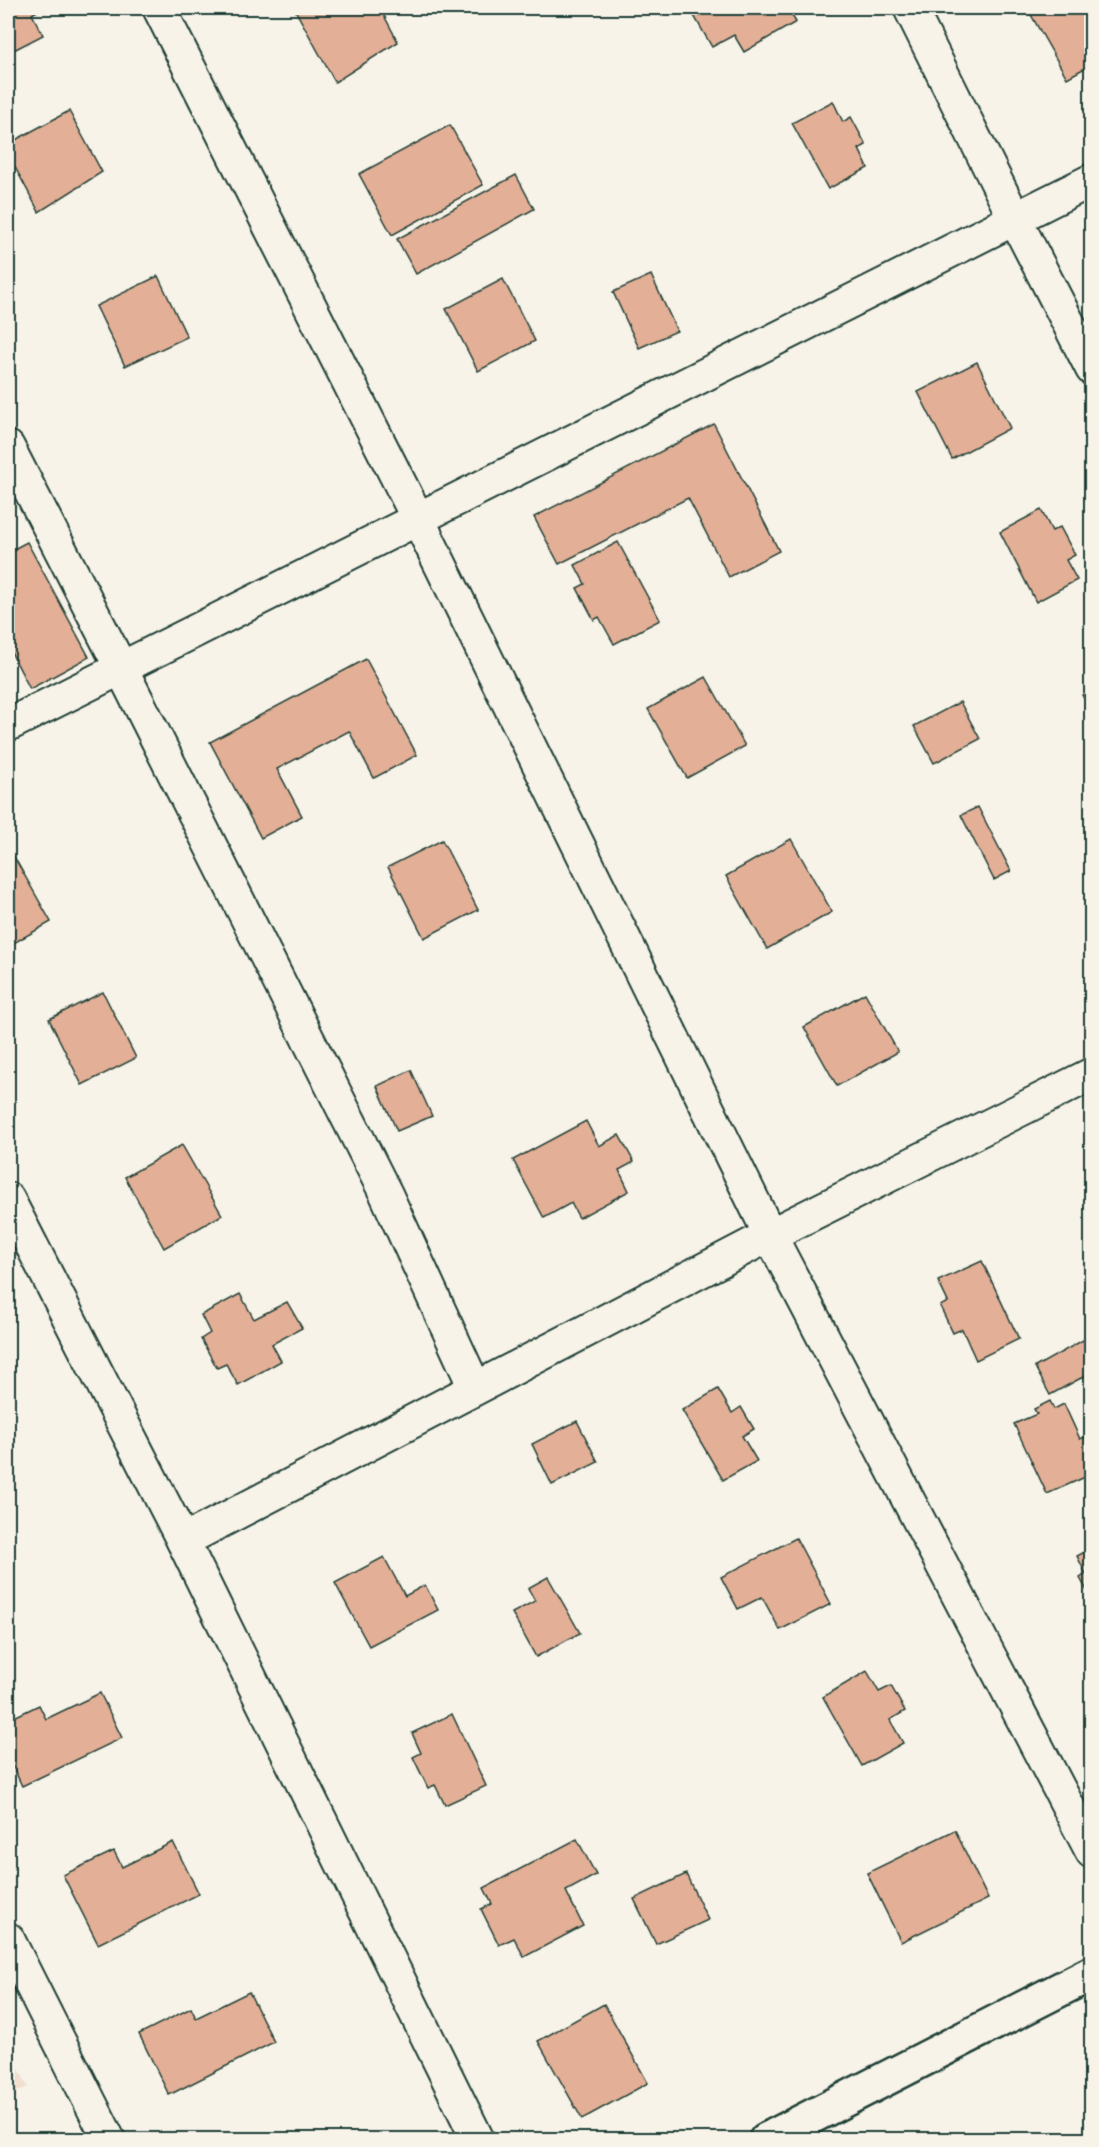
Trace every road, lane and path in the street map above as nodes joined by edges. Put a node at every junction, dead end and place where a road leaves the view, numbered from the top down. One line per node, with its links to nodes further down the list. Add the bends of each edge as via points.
1 (159, 8): 7 (street)
2 (910, 8): 4 (street)
3 (1092, 180): 4 (street)
4 (1015, 219): 5 (street); 7 (street)
5 (1092, 369)
6 (8, 447): 8 (street)
7 (418, 519): 8 (street); 12 (street)
8 (121, 668): 9 (street); 13 (street, via 386,1194)
9 (8, 725)
10 (1092, 1074): 12 (street)
11 (8, 1199): 14 (street)
12 (770, 1235): 13 (street); 15 (street)
13 (475, 1388): 14 (street)
14 (183, 1541): 19 (street)
15 (1092, 1852)
16 (8, 1939): 18 (street)
17 (1092, 1973): 20 (main road)
18 (109, 2139)
19 (478, 2139)
20 (766, 2139)

